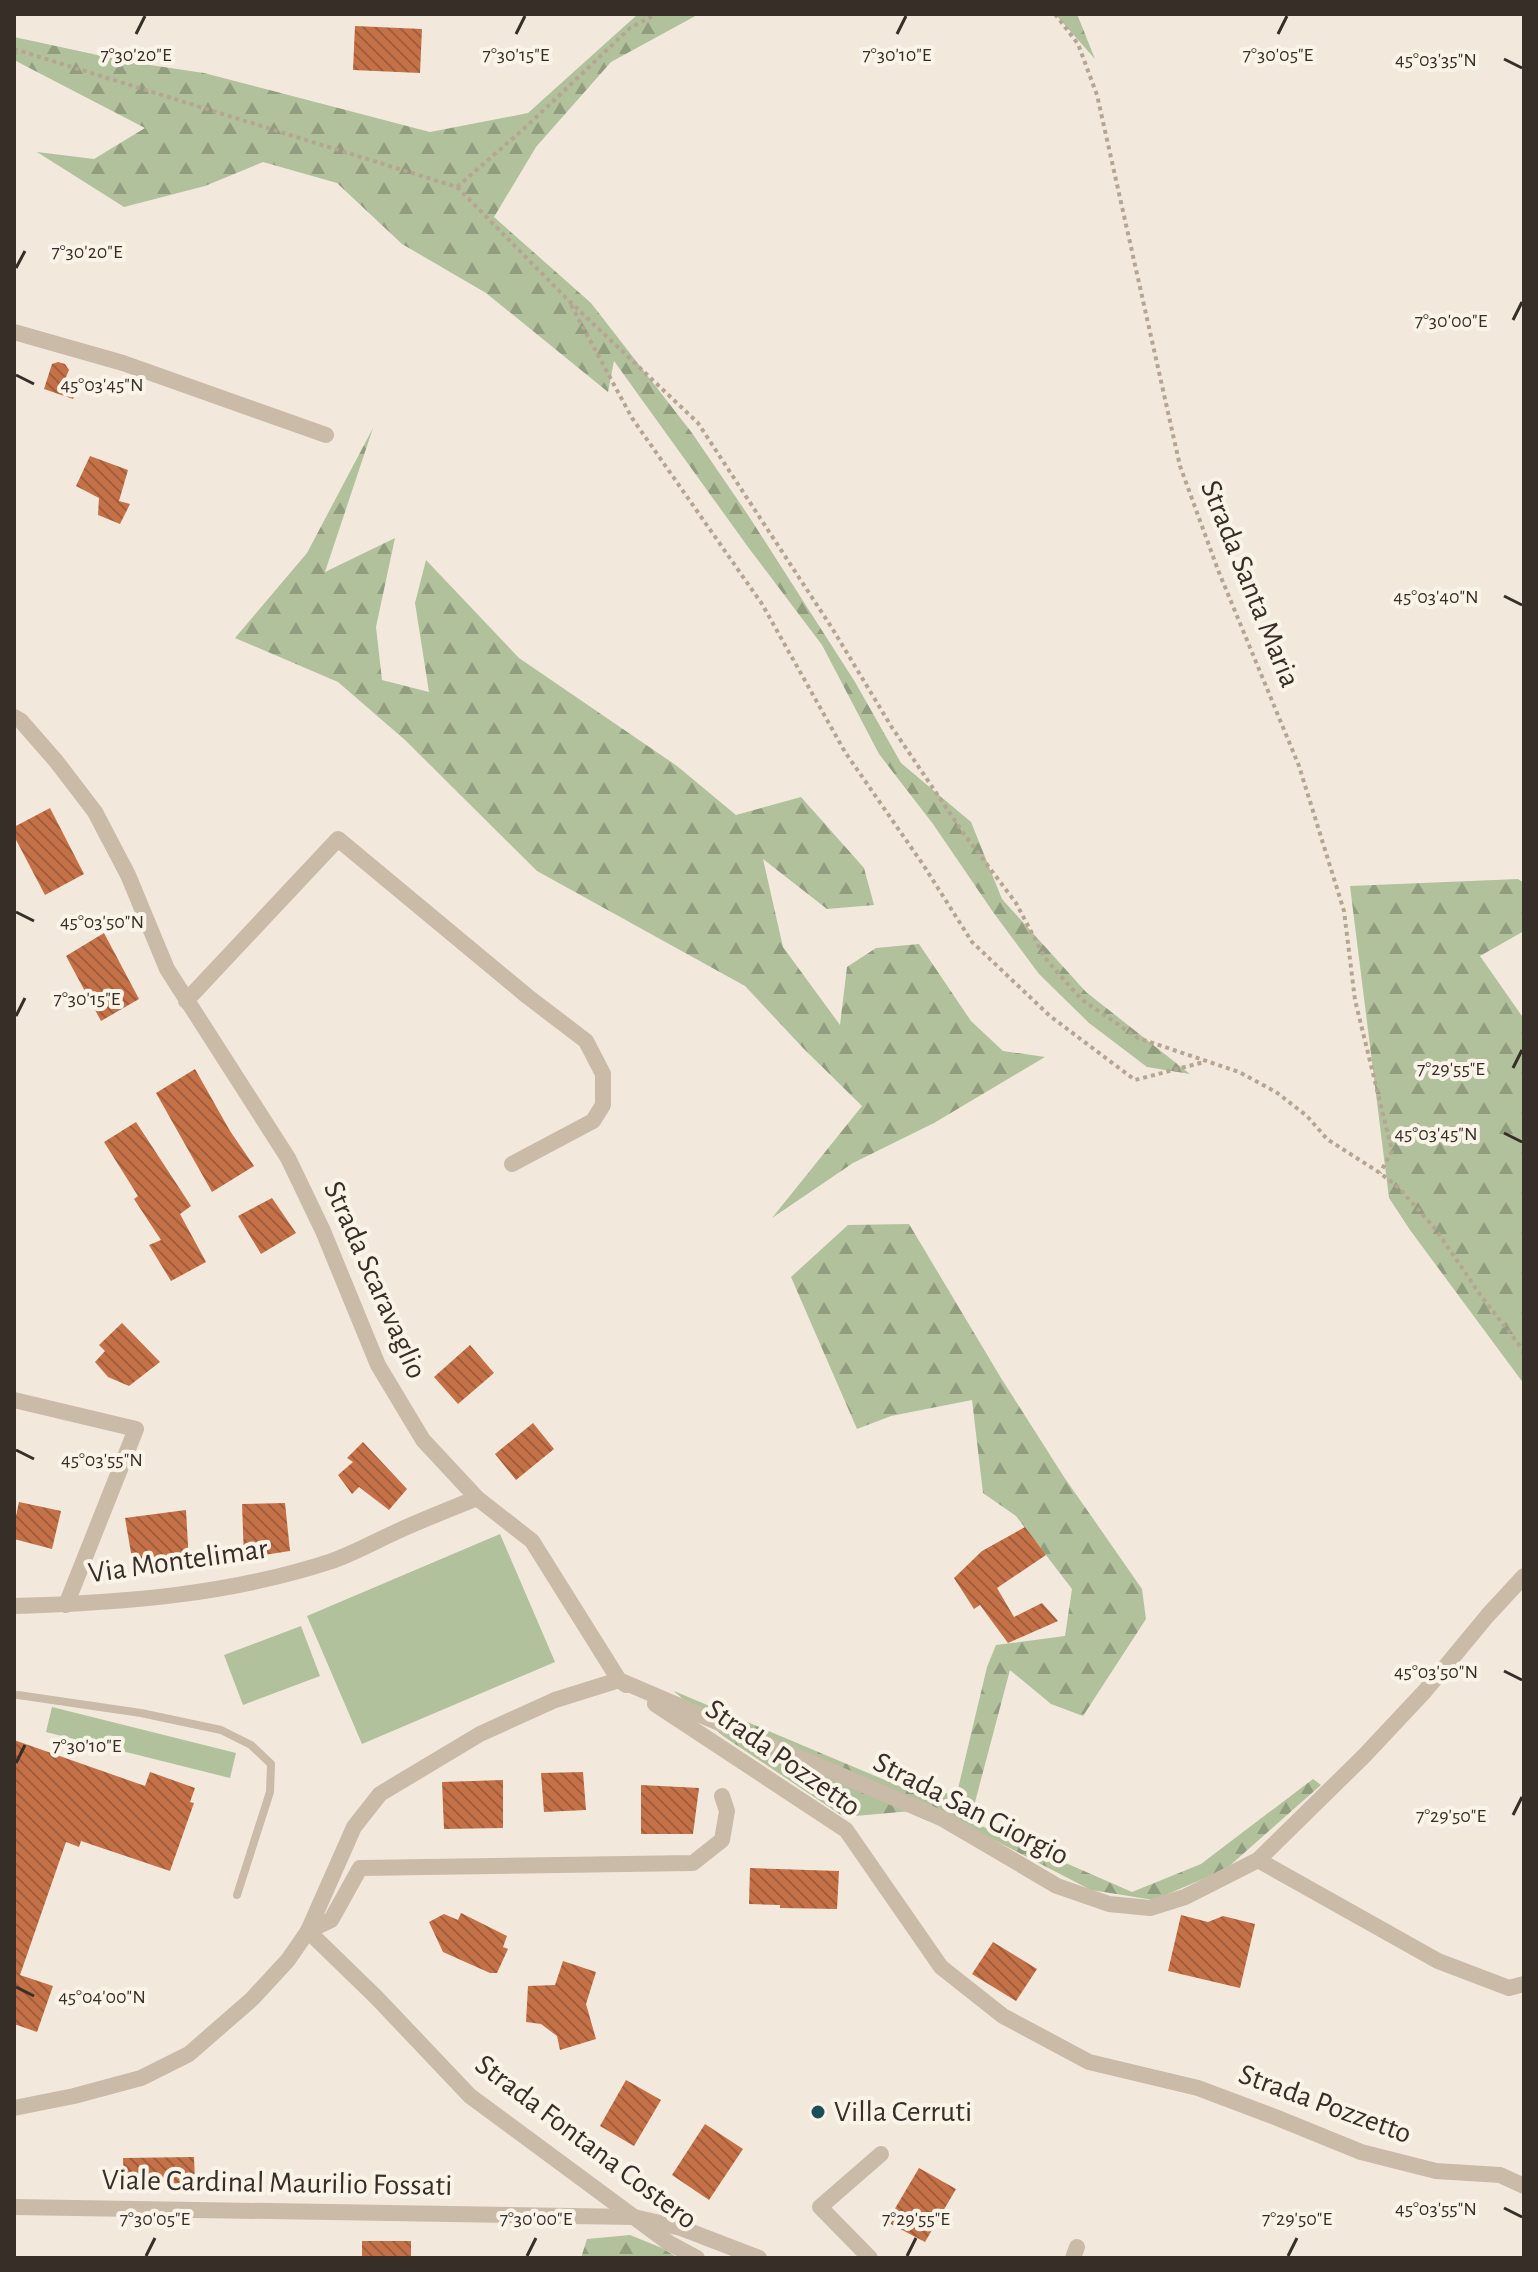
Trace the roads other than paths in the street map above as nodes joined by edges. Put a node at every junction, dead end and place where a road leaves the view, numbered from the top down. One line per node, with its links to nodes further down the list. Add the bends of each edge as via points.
1 (14, 332): 2 (street, via 123,363)
2 (326, 435)
3 (14, 717): 4 (street, Strada Scaravaglio, via 95,812)
4 (186, 1001): 5 (street, via 338,839 586,1041 603,1074 603,1105 593,1121); 7 (street, Strada Scaravaglio, via 288,1158 378,1365 423,1440)
5 (512, 1164)
6 (14, 1400): 9 (street, Via Montelimar, via 136,1429)
7 (477, 1498): 9 (street, Via Montelimar, via 334,1560 246,1585); 11 (street, Strada Scaravaglio, via 532,1541)
8 (1524, 1576): 14 (street, Strada San Giorgio, via 1405,1713)
9 (66, 1605): 10 (street, Via Montelimar)
10 (14, 1606)
11 (619, 1680): 14 (street, Strada San Giorgio, via 943,1819 1057,1886 1109,1904 1150,1908 1185,1897); 16 (street, via 555,1700 480,1734 380,1794 354,1827); 20 (street, Strada Pozzetto, via 846,1830 941,1967 1003,2016 1089,2062 1198,2088 1361,2152 1436,2171 1500,2175)
12 (18, 1695): 15 (lane, via 154,1715 221,1730 251,1745 271,1764 270,1792)
13 (722, 1796): 16 (street, via 727,1811 722,1840 693,1863 360,1868 331,1920)
14 (1258, 1860): 17 (street, via 1438,1961 1509,1988)
15 (237, 1895)
16 (308, 1931): 18 (street, via 252,1999 189,2054 141,2078); 22 (street, Strada Fontana Costero, via 470,2096)
17 (1524, 1984)
18 (14, 2108)
19 (881, 2154): 25 (street, via 820,2207)
20 (1524, 2186)
21 (14, 2207): 22 (street, Viale Cardinal Maurilio Fossati)
22 (634, 2217): 23 (street, Strada Fontana Costero); 24 (street, via 681,2228)
23 (697, 2258)
24 (759, 2258)
25 (870, 2258)

